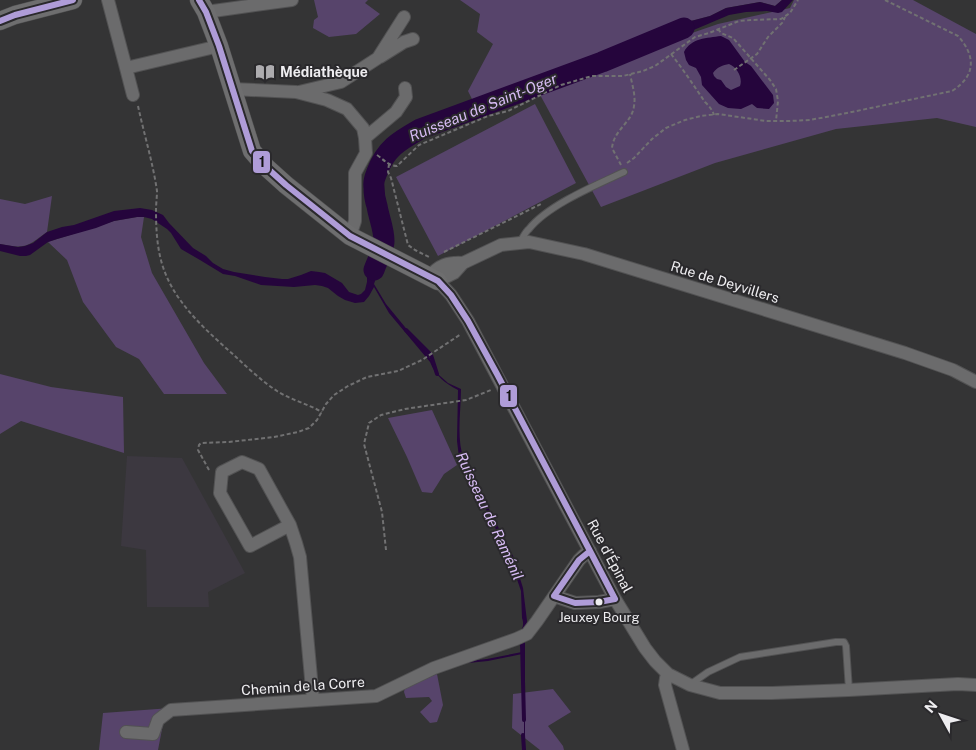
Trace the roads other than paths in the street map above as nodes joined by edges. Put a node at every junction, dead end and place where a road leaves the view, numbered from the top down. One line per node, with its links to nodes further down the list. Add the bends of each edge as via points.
1 (108, 0): 10 (street)
2 (292, 0): 4 (street)
3 (68, 1): 6 (street)
4 (202, 6): 8 (street)
5 (404, 17): 9 (street)
6 (0, 21)
7 (413, 39): 9 (street)
8 (219, 46): 10 (street); 12 (street)
9 (378, 58): 13 (street, via 341,82)
10 (126, 68): 14 (street)
11 (404, 88): 15 (street, via 406,96 396,112)
12 (232, 89): 13 (street); 17 (street, via 252,151 286,185)
13 (296, 92): 15 (street, via 347,109 363,128)
14 (133, 95)
15 (365, 138): 17 (street, via 366,153 355,173 355,221)
16 (624, 172): 18 (lane, via 544,215 528,229)
17 (350, 236): 19 (street)
18 (520, 243): 19 (street, Rue de Deyvillers, via 501,245 463,263 441,266 435,269); 20 (street, Rue de Deyvillers, via 529,242 584,254 905,353)
19 (434, 279): 22 (street, Rue d’Épinal, via 451,295 471,327)
20 (976, 382)
21 (290, 525): 21 (street, via 259,469 242,462 222,472 220,493 250,546); 29 (street, via 300,557)
22 (590, 551): 23 (street, Chemin de la Corre, via 579,560); 24 (street, Rue d’Épinal)
23 (554, 596): 24 (street, via 575,603); 29 (street, Chemin de la Corre, via 538,621 521,637 434,668 376,696)
24 (615, 599): 25 (street, Rue d’Épinal, via 645,648)
25 (668, 674): 26 (street, Rue d’Épinal); 31 (street, via 665,685)
26 (690, 684): 28 (street, Rue d’Épinal, via 720,693); 28 (lane, via 740,657 844,642)
27 (976, 685): 28 (street, Rue d’Épinal)
28 (849, 690)
29 (313, 700): 30 (street, Chemin de la Corre, via 171,710 158,720 153,734)
30 (126, 732)
31 (683, 750)

